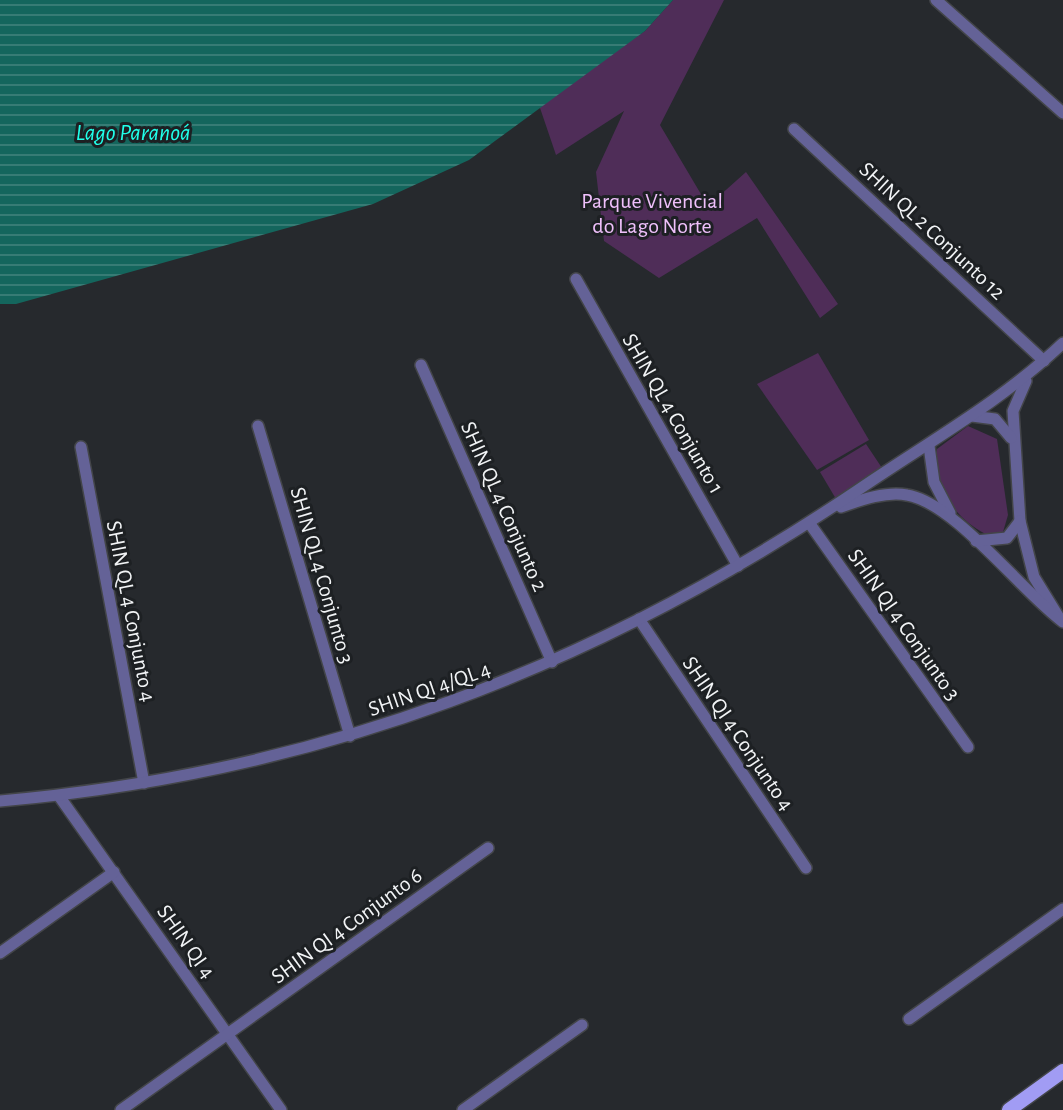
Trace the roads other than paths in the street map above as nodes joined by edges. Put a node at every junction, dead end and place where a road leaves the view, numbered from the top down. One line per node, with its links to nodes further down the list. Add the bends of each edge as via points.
1 (936, 0): 2 (street)
2 (1063, 113)
3 (794, 129): 6 (street, SHIN QL 2 Conjunto 12)
4 (576, 279): 19 (street, SHIN QL 4 Conjunto 1)
5 (1063, 343): 6 (street)
6 (1044, 361): 8 (street)
7 (421, 365): 22 (street, SHIN QL 4 Conjunto 2)
8 (1031, 374): 9 (street, SHIN QI 4/QL 4); 12 (street, SHIN QI 4/QL 4, via 1015,402)
9 (972, 416): 11 (street, SHIN QI 4/QL 4); 12 (street, via 988,416 1002,424)
10 (258, 426): 23 (street, SHIN QL 4 Conjunto 3)
11 (929, 446): 14 (street, SHIN QI 4/QL 4); 15 (street, via 934,482)
12 (1014, 446): 16 (street, SHIN QI 4/QL 4)
13 (81, 447): 25 (street, SHIN QL 4 Conjunto 4)
14 (835, 508): 15 (street, SHIN QI 4/QL 4, via 899,494 926,501); 17 (street, SHIN QI 4/QL 4)
15 (955, 520): 18 (street, SHIN QI 4/QL 4)
16 (1020, 521): 18 (street, via 1007,538); 21 (street, SHIN QI 4/QL 4, via 1034,577)
17 (810, 524): 19 (street, SHIN QI 4/QL 4); 24 (street, SHIN QI 4 Conjunto 3)
18 (976, 541): 21 (street, SHIN QI 4/QL 4, via 1027,594)
19 (738, 566): 20 (street, SHIN QI 4/QL 4)
20 (639, 619): 22 (street, SHIN QI 4/QL 4); 29 (street, SHIN QI 4 Conjunto 4)
21 (1062, 621)
22 (552, 662): 23 (street, SHIN QI 4/QL 4)
23 (350, 736): 25 (street, SHIN QI 4/QL 4)
24 (968, 747)
25 (144, 783): 26 (street, SHIN QI 4/QL 4)
26 (59, 796): 27 (street, SHIN QI 4/QL 4); 30 (street, SHIN QI 4)
27 (0, 801)
28 (488, 848): 35 (street, SHIN QI 4 Conjunto 6)
29 (806, 868)
30 (114, 872): 32 (street); 35 (street, SHIN QI 4)
31 (1063, 909): 33 (street)
32 (0, 953)
33 (909, 1019)
34 (582, 1025): 39 (street)
35 (228, 1034): 37 (street, SHIN QI 4 Conjunto 6); 38 (street, SHIN QI 4)
36 (1063, 1071): 40 (main road)
37 (121, 1110)
38 (281, 1110)
39 (463, 1110)
40 (1009, 1110)

